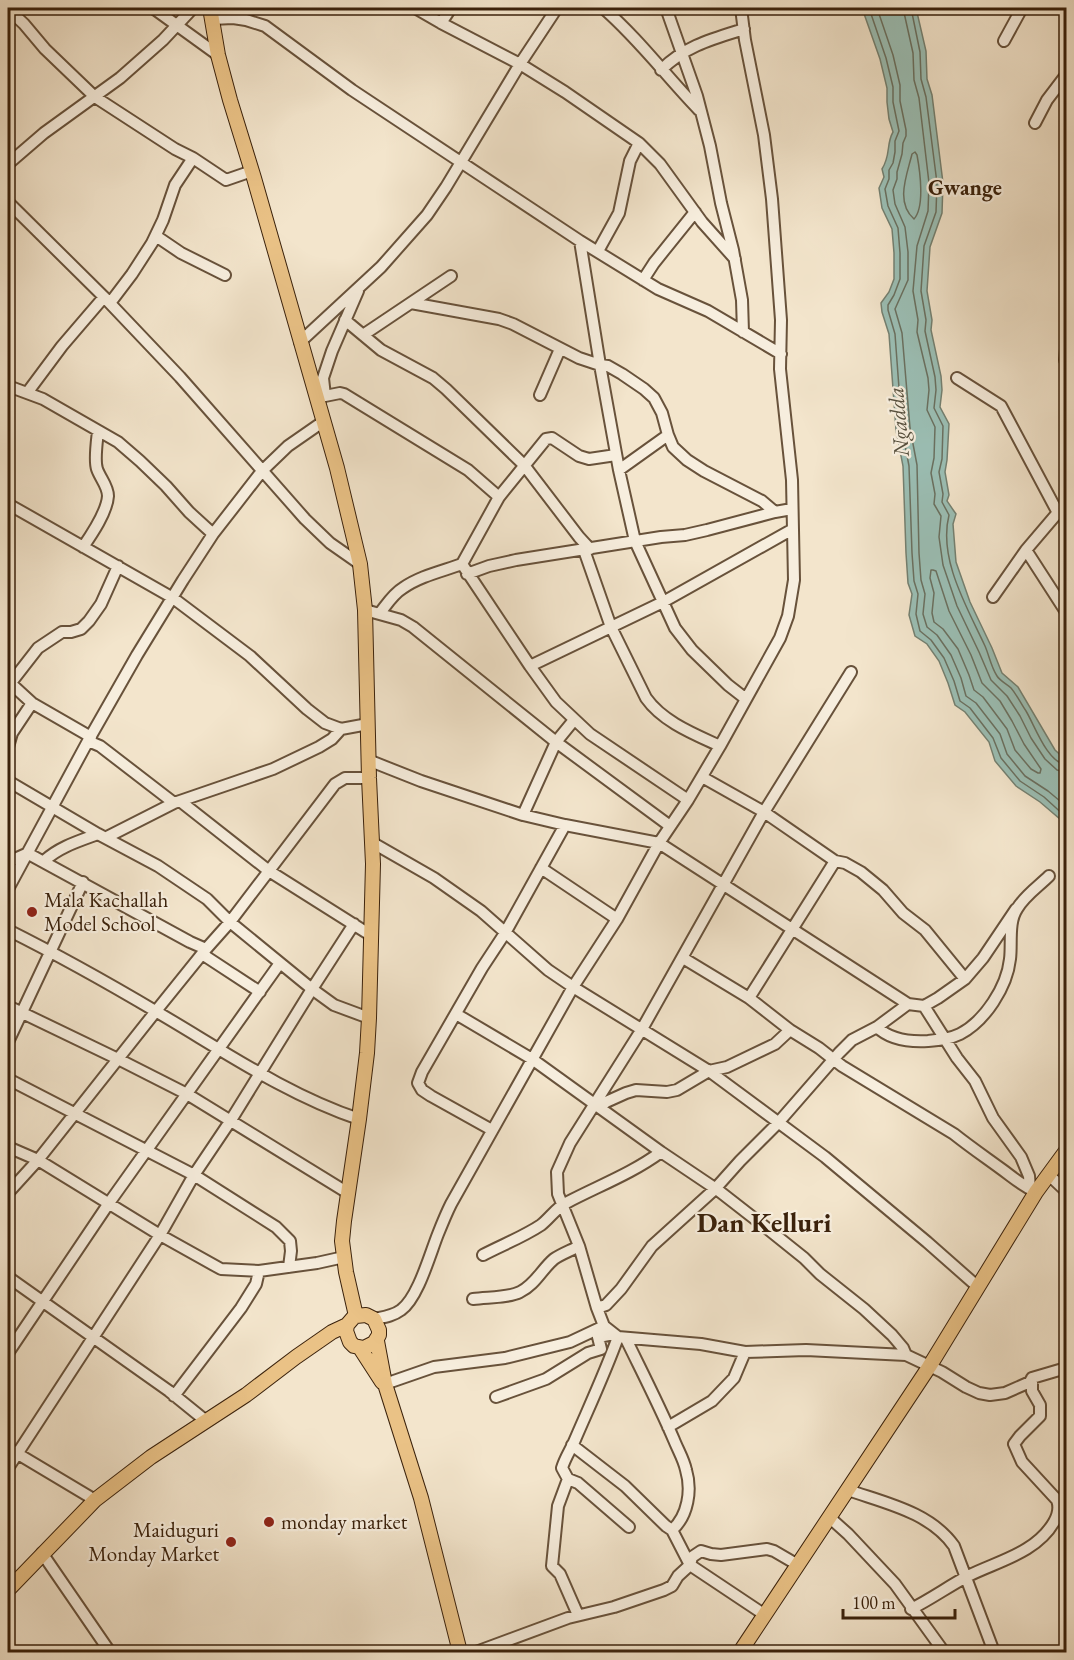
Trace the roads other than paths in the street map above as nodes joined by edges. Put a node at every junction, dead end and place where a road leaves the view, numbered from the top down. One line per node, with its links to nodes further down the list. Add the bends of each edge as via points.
1 (153, 8): 13 (street)
2 (193, 8): 13 (street)
3 (415, 8): 12 (street)
4 (451, 8): 12 (street)
5 (557, 8): 18 (street)
6 (603, 8): 19 (street, via 638,41)
7 (666, 8): 16 (street)
8 (741, 8): 14 (street)
9 (1022, 8): 15 (street)
10 (8, 9): 21 (street)
11 (211, 13): 17 (main road); 26 (street, via 265,26)
12 (441, 23): 18 (street)
13 (178, 25): 17 (street); 21 (street)
14 (744, 29): 16 (street); 47 (street, via 769,170)
15 (1004, 41)
16 (682, 52): 19 (street); 22 (street)
17 (218, 55): 28 (main road)
18 (520, 64): 24 (street); 26 (street)
19 (661, 70): 22 (street)
20 (1066, 75): 23 (street)
21 (95, 97): 25 (street); 27 (street)
22 (700, 111): 34 (street)
23 (1035, 123)
24 (639, 143): 30 (street, via 671,177); 33 (street, via 630,161 619,213)
25 (193, 158): 28 (street, via 226,180); 31 (street, via 175,185)
26 (461, 162): 32 (street); 38 (street, via 427,215)
27 (8, 164)
28 (252, 171): 44 (main road)
29 (8, 202): 39 (street)
30 (695, 212): 34 (street); 37 (street)
31 (156, 236): 35 (street); 39 (street, via 132,274)
32 (580, 241): 33 (street); 49 (street)
33 (598, 251): 37 (street)
34 (735, 259): 42 (street)
35 (225, 276)
36 (451, 276): 40 (street)
37 (643, 280): 42 (street)
38 (361, 285): 41 (street); 44 (street)
39 (107, 300): 52 (street, via 62,346); 61 (street)
40 (411, 303): 43 (street); 45 (street, via 499,319)
41 (345, 320): 43 (street); 54 (street, via 323,378)
42 (743, 332): 47 (street)
43 (363, 335): 59 (street, via 381,350 434,378)
44 (300, 342): 54 (main road)
45 (560, 349): 49 (street); 53 (street)
46 (1066, 349): 48 (street)
47 (781, 354): 65 (street)
48 (1066, 361)
49 (600, 365): 57 (street, via 622,374 654,398); 58 (street)
50 (957, 378): 67 (street, via 1001,405)
51 (8, 386): 52 (street)
52 (27, 393): 56 (street)
53 (540, 395)
54 (321, 397): 55 (main road); 62 (street, via 344,394 468,470)
55 (324, 421): 61 (street, via 288,446); 74 (main road)
56 (98, 431): 69 (street, via 118,441); 71 (street, via 96,467 108,496 95,530)
57 (668, 435): 60 (street); 66 (street, via 673,447 687,460)
58 (616, 455): 59 (street, via 590,459 552,438 546,439); 60 (street)
59 (524, 465): 62 (street); 72 (street)
60 (619, 470): 70 (street)
61 (262, 471): 69 (street); 74 (street, via 330,543)
62 (500, 496): 76 (street)
63 (1066, 503): 67 (street)
64 (8, 504): 71 (street)
65 (792, 509): 66 (street); 68 (street)
66 (775, 512): 70 (street, via 685,535)
67 (1058, 513): 73 (street)
68 (793, 529): 79 (street); 87 (street, via 794,580 788,616)
69 (213, 534): 78 (street)
70 (635, 541): 72 (street); 79 (street)
71 (83, 547): 75 (street)
72 (587, 549): 76 (street); 83 (street)
73 (1026, 550): 77 (street); 81 (street)
74 (360, 564): 80 (main road)
75 (118, 566): 78 (street); 86 (street, via 89,621 81,629 62,632 38,648)
76 (465, 569): 82 (street, via 402,588); 84 (street)
77 (993, 597)
78 (173, 598): 91 (street, via 250,656 306,709); 92 (street)
79 (663, 602): 83 (street); 87 (street, via 675,628 692,650)
80 (365, 610): 82 (street); 90 (main road)
81 (1066, 612)
82 (380, 613): 93 (street, via 413,627)
83 (611, 627): 84 (street); 94 (street, via 653,708)
84 (530, 666): 89 (street)
85 (851, 672): 103 (street)
86 (9, 683): 88 (street)
87 (746, 699): 94 (street)
88 (32, 703): 92 (street); 95 (street)
89 (574, 720): 93 (street); 100 (street)
90 (368, 724): 91 (street); 96 (main road)
91 (341, 729): 101 (street, via 319,747 273,769)
92 (89, 739): 101 (street); 102 (street)
93 (556, 742): 104 (street); 106 (street)
94 (720, 746): 97 (street)
95 (8, 747)
96 (368, 760): 98 (main road); 104 (street)
97 (702, 777): 100 (street); 103 (street)
98 (369, 778): 108 (main road); 115 (street, via 345,778 335,784)
99 (8, 781): 102 (street)
100 (688, 800): 106 (street)
101 (177, 802): 107 (street); 115 (street)
102 (53, 806): 107 (street); 110 (street)
103 (764, 812): 112 (street); 118 (street)
104 (523, 815): 105 (street)
105 (565, 825): 109 (street); 114 (street)
106 (670, 826): 109 (street)
107 (103, 836): 111 (street, via 71,844); 122 (street, via 197,892)
108 (373, 843): 126 (street, via 434,878); 127 (main road)
109 (659, 843): 118 (street); 121 (street)
110 (26, 854): 111 (street); 113 (street); 119 (street)
111 (44, 861): 117 (street)
112 (835, 861): 124 (street); 132 (street, via 861,872 883,890 925,930)
113 (8, 862)
114 (541, 868): 121 (street); 126 (street)
115 (269, 871): 122 (street); 123 (street)
116 (1049, 876): 120 (street)
117 (83, 882): 128 (street); 129 (street)
118 (723, 884): 124 (street); 130 (street)
119 (8, 889)
120 (1016, 909): 132 (street); 147 (street, via 1009,969 1000,989 976,1022)
121 (617, 919): 133 (street)
122 (230, 922): 129 (street); 131 (street)
123 (354, 924): 127 (street); 134 (street)
124 (792, 929): 136 (street); 137 (street)
125 (8, 930): 128 (street)
126 (505, 933): 133 (street); 142 (street)
127 (372, 936): 143 (main road)
128 (49, 951): 140 (street); 141 (street)
129 (204, 951): 135 (street); 140 (street)
130 (683, 958): 136 (street); 145 (street)
131 (280, 963): 134 (street); 135 (street)
132 (965, 979): 139 (street)
133 (573, 987): 145 (street); 151 (street)
134 (312, 989): 143 (street, via 334,1005); 154 (street)
135 (260, 992): 149 (street)
136 (749, 998): 146 (street)
137 (908, 1004): 139 (street); 144 (street)
138 (8, 1006): 141 (street)
139 (924, 1006): 147 (street)
140 (156, 1011): 149 (street); 150 (street)
141 (21, 1012): 148 (street); 150 (street)
142 (456, 1014): 151 (street); 162 (street, via 418,1083 430,1096)
143 (369, 1018): 159 (main road)
144 (877, 1027): 147 (street, via 899,1039); 152 (street, via 852,1040)
145 (642, 1029): 153 (street); 157 (street)
146 (790, 1030): 152 (street); 153 (street, via 775,1044 727,1067)
147 (945, 1039): 171 (street, via 1022,1157)
148 (8, 1042)
149 (219, 1049): 154 (street); 156 (street)
150 (118, 1059): 156 (street); 158 (street)
151 (532, 1059): 157 (street); 162 (street)
152 (833, 1059): 161 (street); 171 (street, via 954,1134)
153 (709, 1071): 157 (street, via 677,1090 636,1090); 161 (street)
154 (260, 1074): 159 (street); 160 (street)
155 (8, 1079): 158 (street)
156 (188, 1094): 160 (street); 164 (street)
157 (598, 1106): 166 (street); 176 (street, via 570,1143 556,1172)
158 (75, 1114): 164 (street); 167 (street)
159 (359, 1119): 173 (main road)
160 (231, 1120): 168 (street); 173 (street)
161 (778, 1123): 170 (street); 184 (street, via 825,1157)
162 (492, 1130): 188 (street, via 451,1204 410,1302 392,1315)
163 (8, 1147): 167 (street)
164 (147, 1150): 168 (street); 175 (street)
165 (1066, 1151): 169 (main road)
166 (661, 1152): 170 (street); 176 (street)
167 (38, 1160): 174 (street); 175 (street)
168 (194, 1175): 177 (street); 181 (street, via 276,1227 290,1242)
169 (1049, 1175): 171 (main road); 172 (street)
170 (715, 1189): 187 (street, via 652,1246 621,1289 606,1305); 197 (street, via 864,1310 892,1335)
171 (1033, 1190): 184 (main road)
172 (1066, 1191)
173 (348, 1192): 180 (main road)
174 (8, 1193)
175 (110, 1203): 177 (street); 186 (street)
176 (563, 1205): 178 (street); 179 (street, via 544,1223)
177 (160, 1234): 182 (street, via 220,1269); 192 (street)
178 (579, 1246): 185 (street, via 555,1259 522,1292); 187 (street)
179 (483, 1255)
180 (344, 1257): 181 (street); 189 (main road)
181 (289, 1267): 182 (street)
182 (259, 1271): 202 (street, via 242,1308)
183 (8, 1277): 186 (street)
184 (978, 1287): 198 (main road)
185 (473, 1299)
186 (42, 1301): 192 (street); 195 (street)
187 (597, 1308): 190 (street)
188 (375, 1319): 189 (main road, via 366,1315); 193 (main road)
189 (352, 1321): 194 (main road, via 346,1331 350,1342); 204 (main road)
190 (604, 1326): 191 (street); 201 (street, via 570,1342 505,1358 434,1367)
191 (619, 1336): 196 (street, via 701,1344); 203 (street, via 598,1337 601,1349 546,1379); 205 (street); 206 (street)
192 (92, 1337): 202 (street); 207 (street)
193 (377, 1341): 194 (main road); 201 (main road)
194 (360, 1348): 201 (main road)
195 (8, 1353)
196 (745, 1353): 197 (street, via 806,1350); 205 (street, via 734,1378 712,1401)
197 (906, 1355): 198 (street)
198 (929, 1367): 200 (street, via 990,1395 1005,1393); 210 (main road)
199 (1066, 1368): 200 (street)
200 (1032, 1378): 218 (street, via 1040,1416 1014,1444 1023,1462 1057,1500 1056,1518 1048,1532 1023,1552)
201 (386, 1386): 226 (main road, via 421,1498)
202 (174, 1396): 204 (street)
203 (496, 1397)
204 (206, 1421): 211 (main road)
205 (668, 1426): 214 (street, via 688,1483 685,1513)
206 (572, 1445): 209 (street, via 562,1468); 214 (street, via 625,1486)
207 (12, 1450): 208 (street); 211 (street)
208 (8, 1468)
209 (568, 1479): 213 (street, via 578,1483); 221 (street, via 558,1506 552,1566 560,1574)
210 (848, 1490): 212 (main road); 218 (street, via 907,1510 946,1535)
211 (95, 1500): 215 (main road)
212 (829, 1517): 217 (main road); 220 (street, via 878,1565)
213 (629, 1527)
214 (672, 1530): 216 (street)
215 (42, 1553): 219 (main road); 225 (street)
216 (690, 1565): 217 (street, via 692,1557 701,1551 720,1555 766,1549); 221 (street, via 664,1590); 222 (street)
217 (798, 1565): 222 (main road)
218 (965, 1577): 220 (street); 230 (street)
219 (8, 1590)
220 (912, 1609): 229 (street)
221 (578, 1615): 227 (street)
222 (765, 1615): 228 (main road)
223 (8, 1649): 224 (street)
224 (14, 1653)
225 (110, 1653)
226 (460, 1653)
227 (476, 1653)
228 (740, 1653)
229 (944, 1653)
230 (994, 1653)

